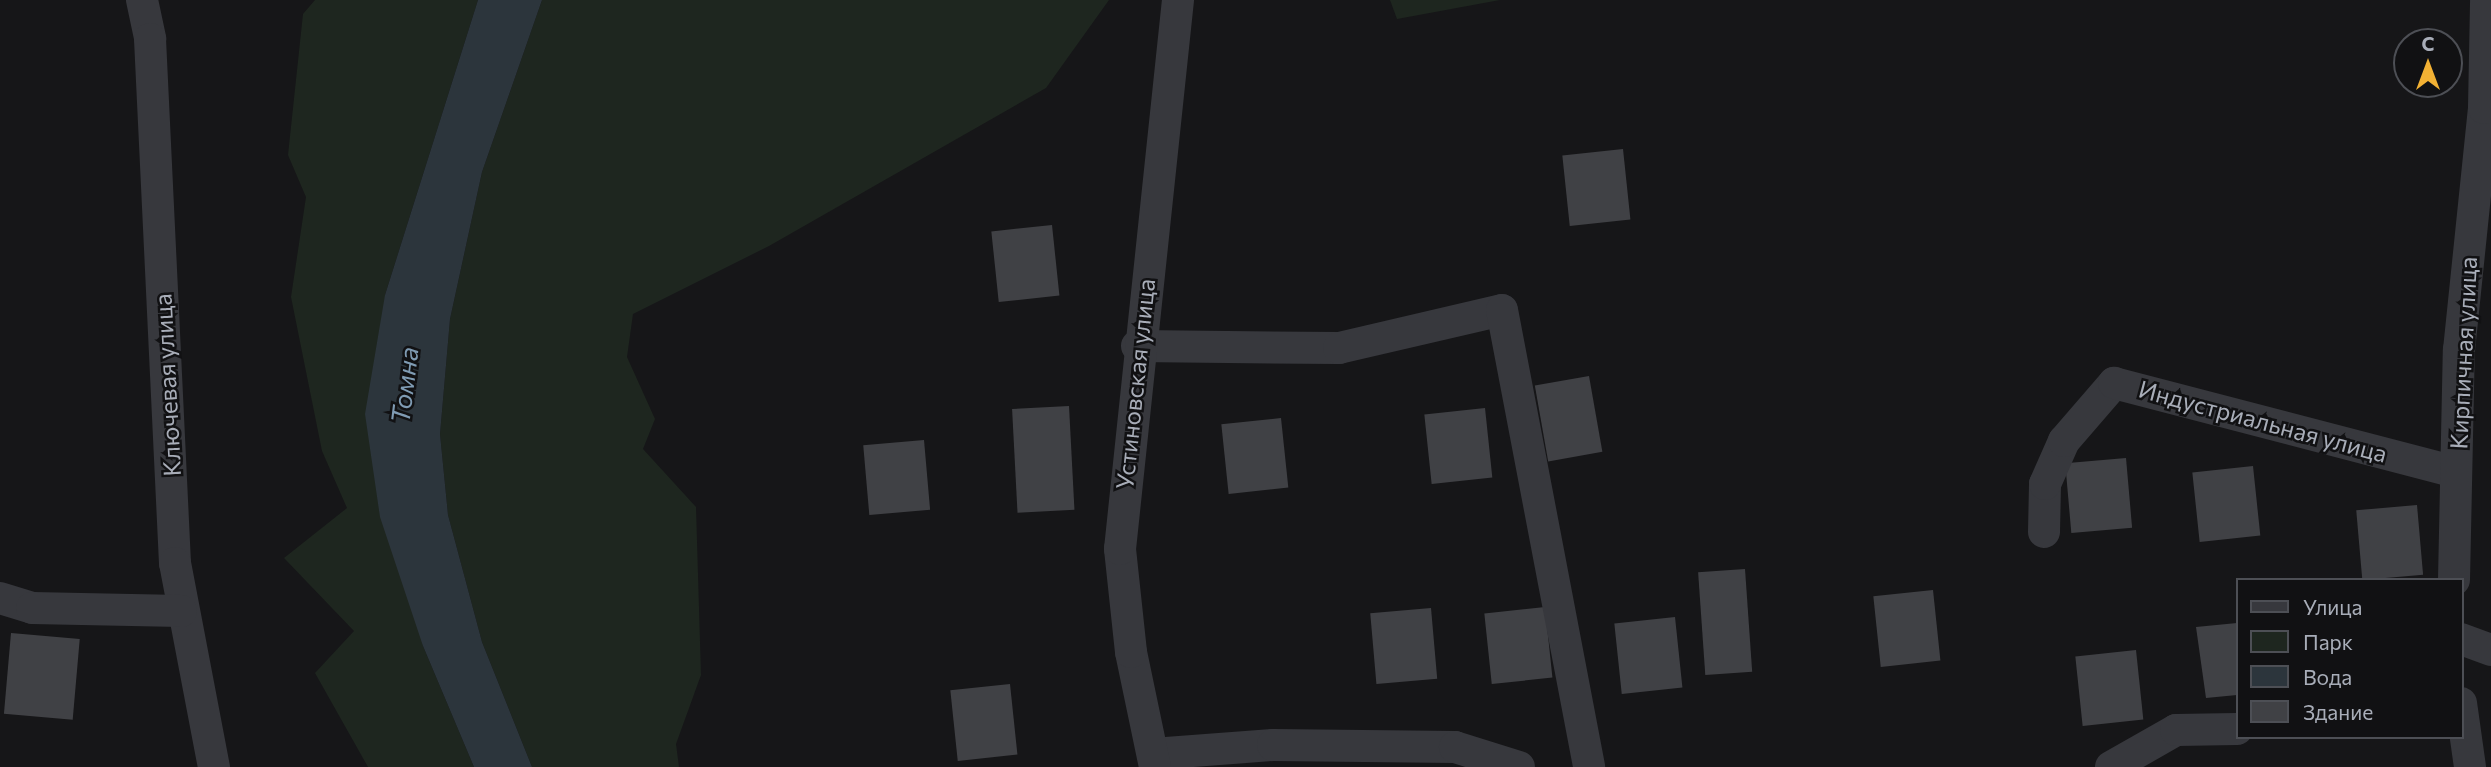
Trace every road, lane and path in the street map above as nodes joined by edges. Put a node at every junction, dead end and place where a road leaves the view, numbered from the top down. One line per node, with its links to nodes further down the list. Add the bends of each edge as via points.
1 (142, 0): 9 (street, Ключевая улица, via 150,38)
2 (1178, 0): 4 (street, Устиновская улица)
3 (2486, 0): 5 (street, Кирпичная улица, via 2484,108 2459,350)
4 (1137, 346): 14 (street, Устиновская улица, via 1120,549 1130,652); 17 (street, via 1339,348 1502,310)
5 (2456, 472): 6 (street, Индустриальная улица, via 2114,383 2064,441 2045,484); 7 (street, Кирпичная улица)
6 (2044, 532)
7 (2455, 578)
8 (0, 598): 9 (street, via 32,608)
9 (181, 611): 15 (street, Ключевая улица)
10 (2463, 640): 11 (street)
11 (2491, 650)
12 (2463, 725): 19 (street)
13 (2236, 729): 18 (street, via 2176,730)
14 (1154, 761): 16 (street, via 1273,745 1455,747)
15 (214, 767)
16 (1519, 767)
17 (1590, 767)
18 (2111, 767)
19 (2470, 767)

